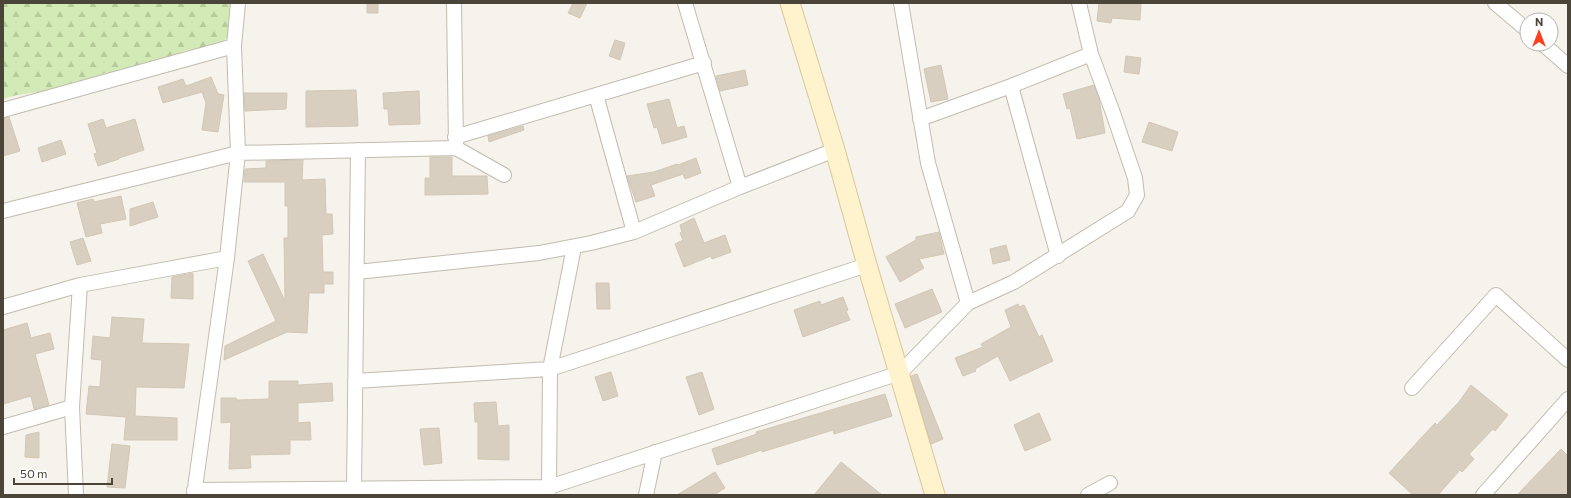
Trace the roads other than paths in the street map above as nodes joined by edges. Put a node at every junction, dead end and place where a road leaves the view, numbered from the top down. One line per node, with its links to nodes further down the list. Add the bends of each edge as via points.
1 (238, 3): 9 (street)
2 (454, 3): 18 (street)
3 (685, 3): 12 (street)
4 (790, 3): 20 (street)
5 (901, 3): 17 (street)
6 (1079, 3): 11 (street)
7 (1496, 3): 8 (street)
8 (1519, 23)
9 (234, 46): 16 (street); 21 (street)
10 (1552, 52): 13 (street)
11 (1090, 54): 14 (street); 27 (street, via 1113,112 1135,178 1137,195 1128,211)
12 (704, 63): 15 (street); 23 (street)
13 (1568, 66)
14 (1011, 86): 17 (street); 27 (street)
15 (596, 95): 18 (street); 25 (street)
16 (3, 110)
17 (920, 119): 32 (street, via 928,163)
18 (456, 142): 19 (street); 22 (street)
19 (358, 150): 21 (street); 30 (street)
20 (835, 150): 23 (street); 29 (street)
21 (238, 153): 24 (street); 28 (street)
22 (504, 175)
23 (740, 188): 25 (street)
24 (3, 211)
25 (634, 232): 26 (street)
26 (574, 247): 30 (street); 35 (street)
27 (1058, 256): 32 (street, via 1014,282)
28 (226, 258): 31 (street); 46 (street)
29 (867, 266): 35 (street); 36 (street)
30 (357, 272): 37 (street)
31 (80, 285): 33 (street); 40 (street)
32 (968, 302): 36 (street)
33 (3, 307)
34 (1568, 360): 38 (street, via 1496,295)
35 (550, 369): 37 (street); 45 (street)
36 (900, 373): 42 (street); 49 (street)
37 (356, 381): 44 (street)
38 (1412, 388)
39 (1568, 399): 51 (street)
40 (72, 406): 41 (street); 47 (street)
41 (3, 427)
42 (655, 452): 45 (street); 48 (street)
43 (1110, 483): 50 (street)
44 (354, 489): 45 (street); 46 (street)
45 (548, 491)
46 (194, 493)
47 (76, 495)
48 (646, 495)
49 (935, 495)
50 (1088, 495)
51 (1483, 495)

